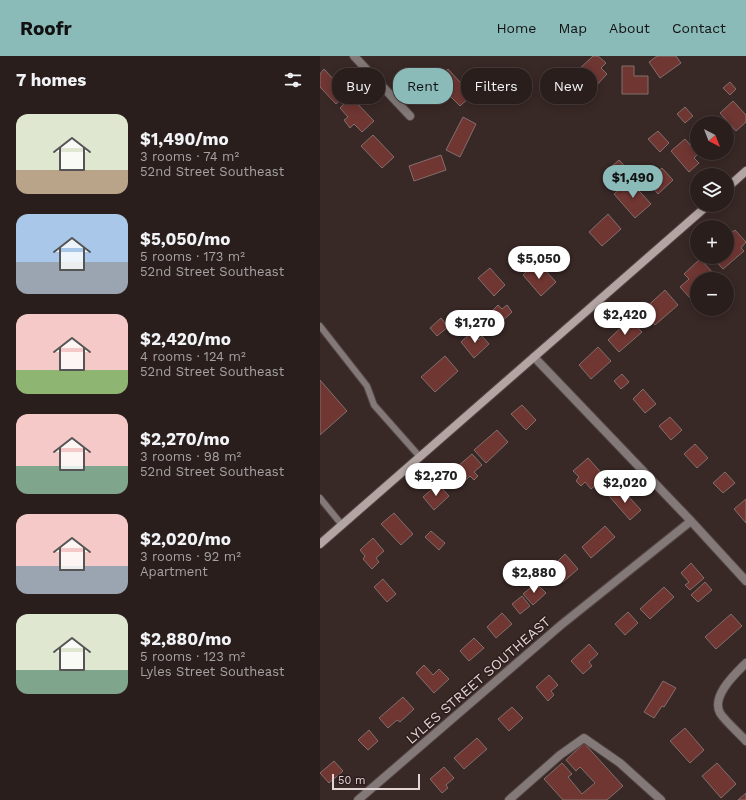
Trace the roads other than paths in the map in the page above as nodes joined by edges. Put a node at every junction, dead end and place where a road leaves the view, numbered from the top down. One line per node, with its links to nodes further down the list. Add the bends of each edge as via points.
1 (354, 56): 2 (street)
2 (410, 116)
3 (746, 171): 4 (main road)
4 (734, 182)
5 (700, 212): 7 (main road)
6 (320, 326): 8 (lane, via 367,386 374,405)
7 (534, 356): 8 (main road); 10 (street)
8 (420, 457): 11 (main road)
9 (320, 498): 11 (lane)
10 (691, 521): 13 (street); 16 (street, LYLES STREET SOUTHEAST, via 561,625)
11 (342, 525): 12 (main road)
12 (320, 544)
13 (746, 581)
14 (746, 663): 15 (street, via 728,681 718,702 720,712)
15 (746, 741)
16 (358, 800)
17 (509, 800): 18 (street, via 560,755 584,738 620,763)
18 (661, 800)

